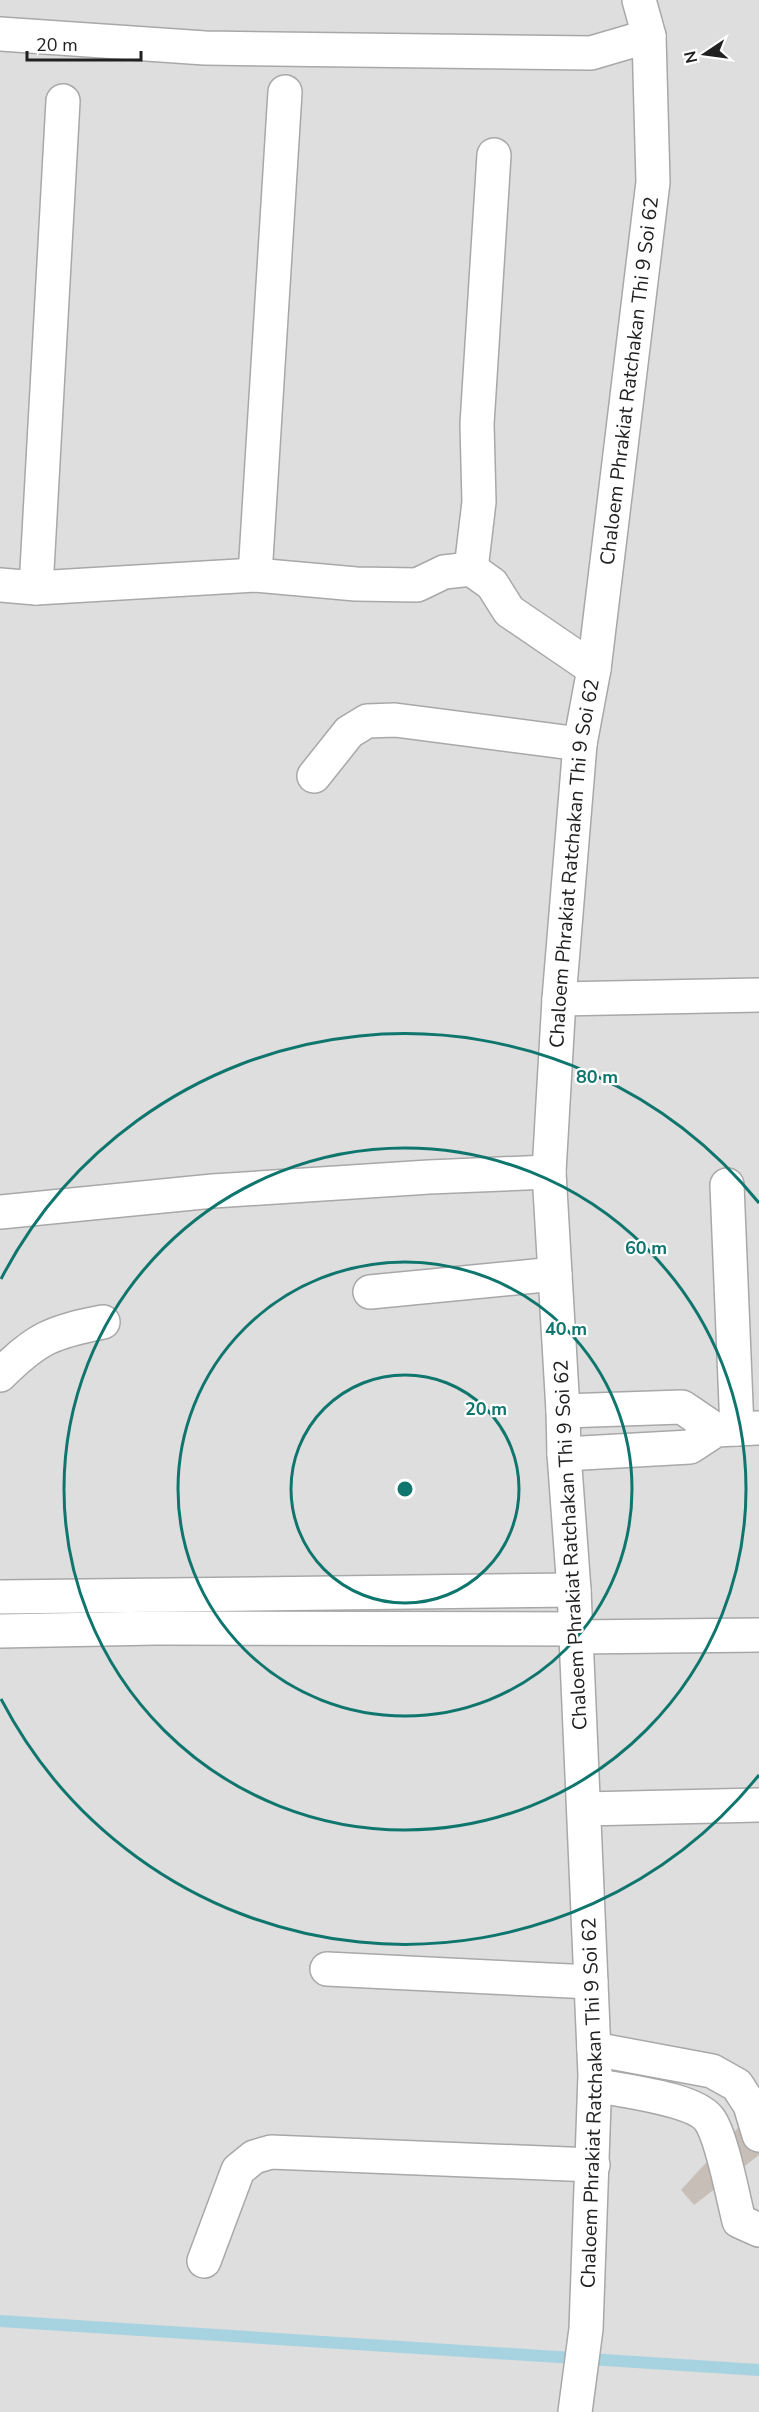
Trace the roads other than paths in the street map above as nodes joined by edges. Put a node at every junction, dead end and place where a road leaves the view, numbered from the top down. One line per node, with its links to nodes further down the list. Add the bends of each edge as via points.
1 (639, 0): 3 (street, Chaloem Phrakiat Ratchakan Thi 9 Soi 62)
2 (0, 34): 3 (street, via 206,48 591,53)
3 (649, 36): 11 (street, Chaloem Phrakiat Ratchakan Thi 9 Soi 62, via 653,182)
4 (285, 93): 8 (street)
5 (63, 101): 10 (street)
6 (494, 155): 7 (street, via 477,424 479,502)
7 (471, 569): 8 (street, via 444,572 417,585); 11 (street, via 492,584 509,611)
8 (255, 575): 10 (street)
9 (0, 585): 10 (street)
10 (36, 588)
11 (594, 669): 12 (street, Chaloem Phrakiat Ratchakan Thi 9 Soi 62)
12 (580, 744): 13 (street, via 395,720 367,721 349,732); 15 (street, Chaloem Phrakiat Ratchakan Thi 9 Soi 62)
13 (314, 776)
14 (759, 995): 15 (street)
15 (559, 999): 16 (street, Chaloem Phrakiat Ratchakan Thi 9 Soi 62)
16 (549, 1172): 18 (street, via 213,1191); 19 (street, Chaloem Phrakiat Ratchakan Thi 9 Soi 62)
17 (727, 1185): 24 (street)
18 (0, 1212)
19 (555, 1274): 20 (street); 23 (street, Chaloem Phrakiat Ratchakan Thi 9 Soi 62)
20 (370, 1292)
21 (103, 1322): 22 (street, via 48,1336)
22 (0, 1375)
23 (563, 1410): 24 (street, via 682,1407); 25 (street, Chaloem Phrakiat Ratchakan Thi 9 Soi 62)
24 (737, 1429): 25 (street, via 690,1447)
25 (564, 1454): 26 (street, Chaloem Phrakiat Ratchakan Thi 9 Soi 62)
26 (574, 1590): 27 (street); 29 (street, Chaloem Phrakiat Ratchakan Thi 9 Soi 62)
27 (0, 1597)
28 (0, 1631): 29 (street, via 156,1628)
29 (576, 1633): 30 (street); 32 (street, Chaloem Phrakiat Ratchakan Thi 9 Soi 62)
30 (759, 1635)
31 (759, 1805): 32 (street)
32 (584, 1809): 34 (street, Chaloem Phrakiat Ratchakan Thi 9 Soi 62)
33 (327, 1969): 34 (street)
34 (591, 1982): 35 (street, Chaloem Phrakiat Ratchakan Thi 9 Soi 62)
35 (594, 2049): 36 (street, Chaloem Phrakiat Ratchakan Thi 9 Soi 62); 37 (street, via 712,2071 737,2085 750,2105)
36 (595, 2085): 38 (street, Chaloem Phrakiat Ratchakan Thi 9 Soi 62); 39 (street, via 687,2104 709,2119 739,2221)
37 (759, 2135)
38 (593, 2165): 40 (street, via 271,2152 254,2157 238,2170); 41 (street, Chaloem Phrakiat Ratchakan Thi 9 Soi 62, via 586,2329)
39 (759, 2230)
40 (204, 2262)
41 (575, 2412)

